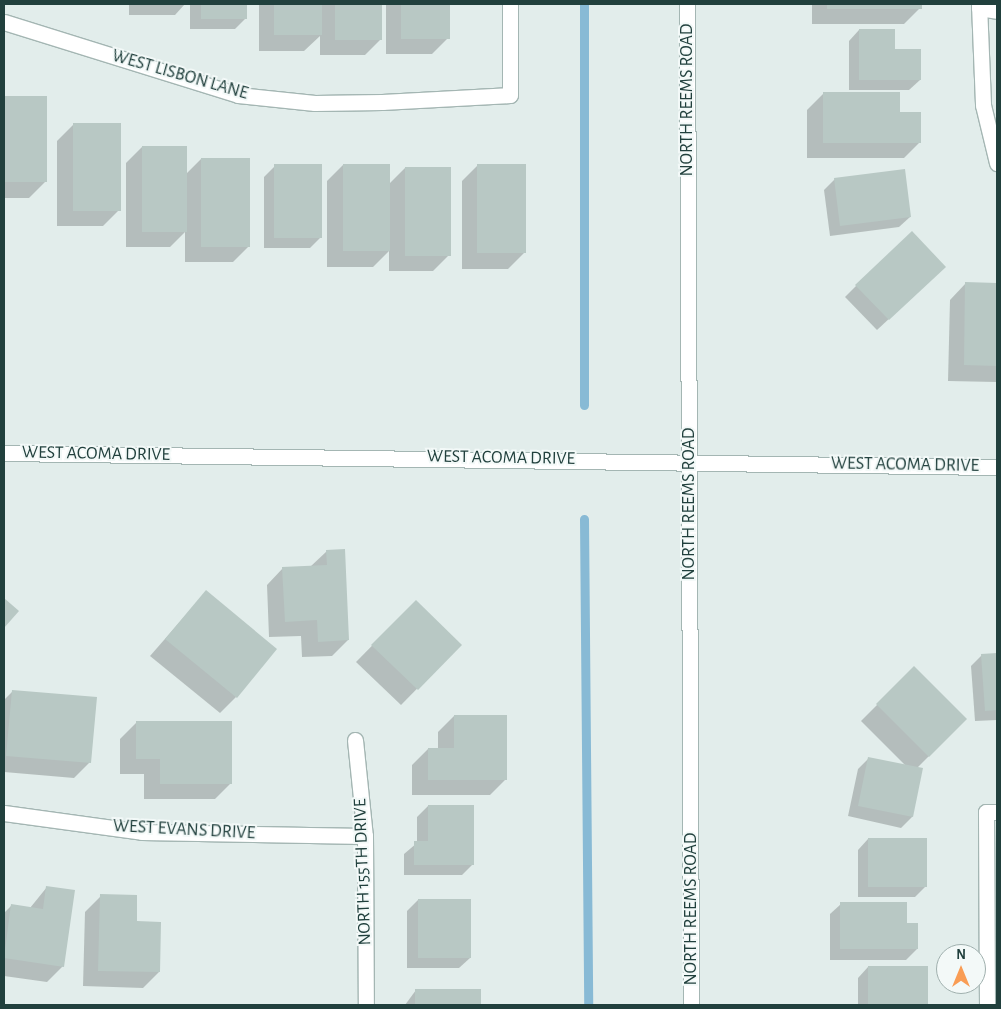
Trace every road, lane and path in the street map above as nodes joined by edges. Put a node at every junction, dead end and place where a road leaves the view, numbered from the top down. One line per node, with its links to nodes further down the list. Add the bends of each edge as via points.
1 (510, 4): 5 (street, WEST LISBON LANE, via 510,95 324,103 238,95)
2 (687, 4): 8 (street, NORTH REEMS ROAD)
3 (979, 6): 4 (street); 6 (street, via 983,105)
4 (997, 11)
5 (4, 22)
6 (997, 162)
7 (4, 453): 8 (street, WEST ACOMA DRIVE)
8 (689, 460): 9 (street, WEST ACOMA DRIVE); 15 (street, NORTH REEMS ROAD)
9 (997, 467)
10 (355, 740): 13 (street, NORTH 155TH DRIVE)
11 (992, 812): 16 (street)
12 (4, 813): 13 (street, WEST EVANS DRIVE, via 142,832)
13 (365, 836): 14 (street, NORTH 155TH DRIVE)
14 (366, 1005)
15 (691, 1005)
16 (987, 1005)

